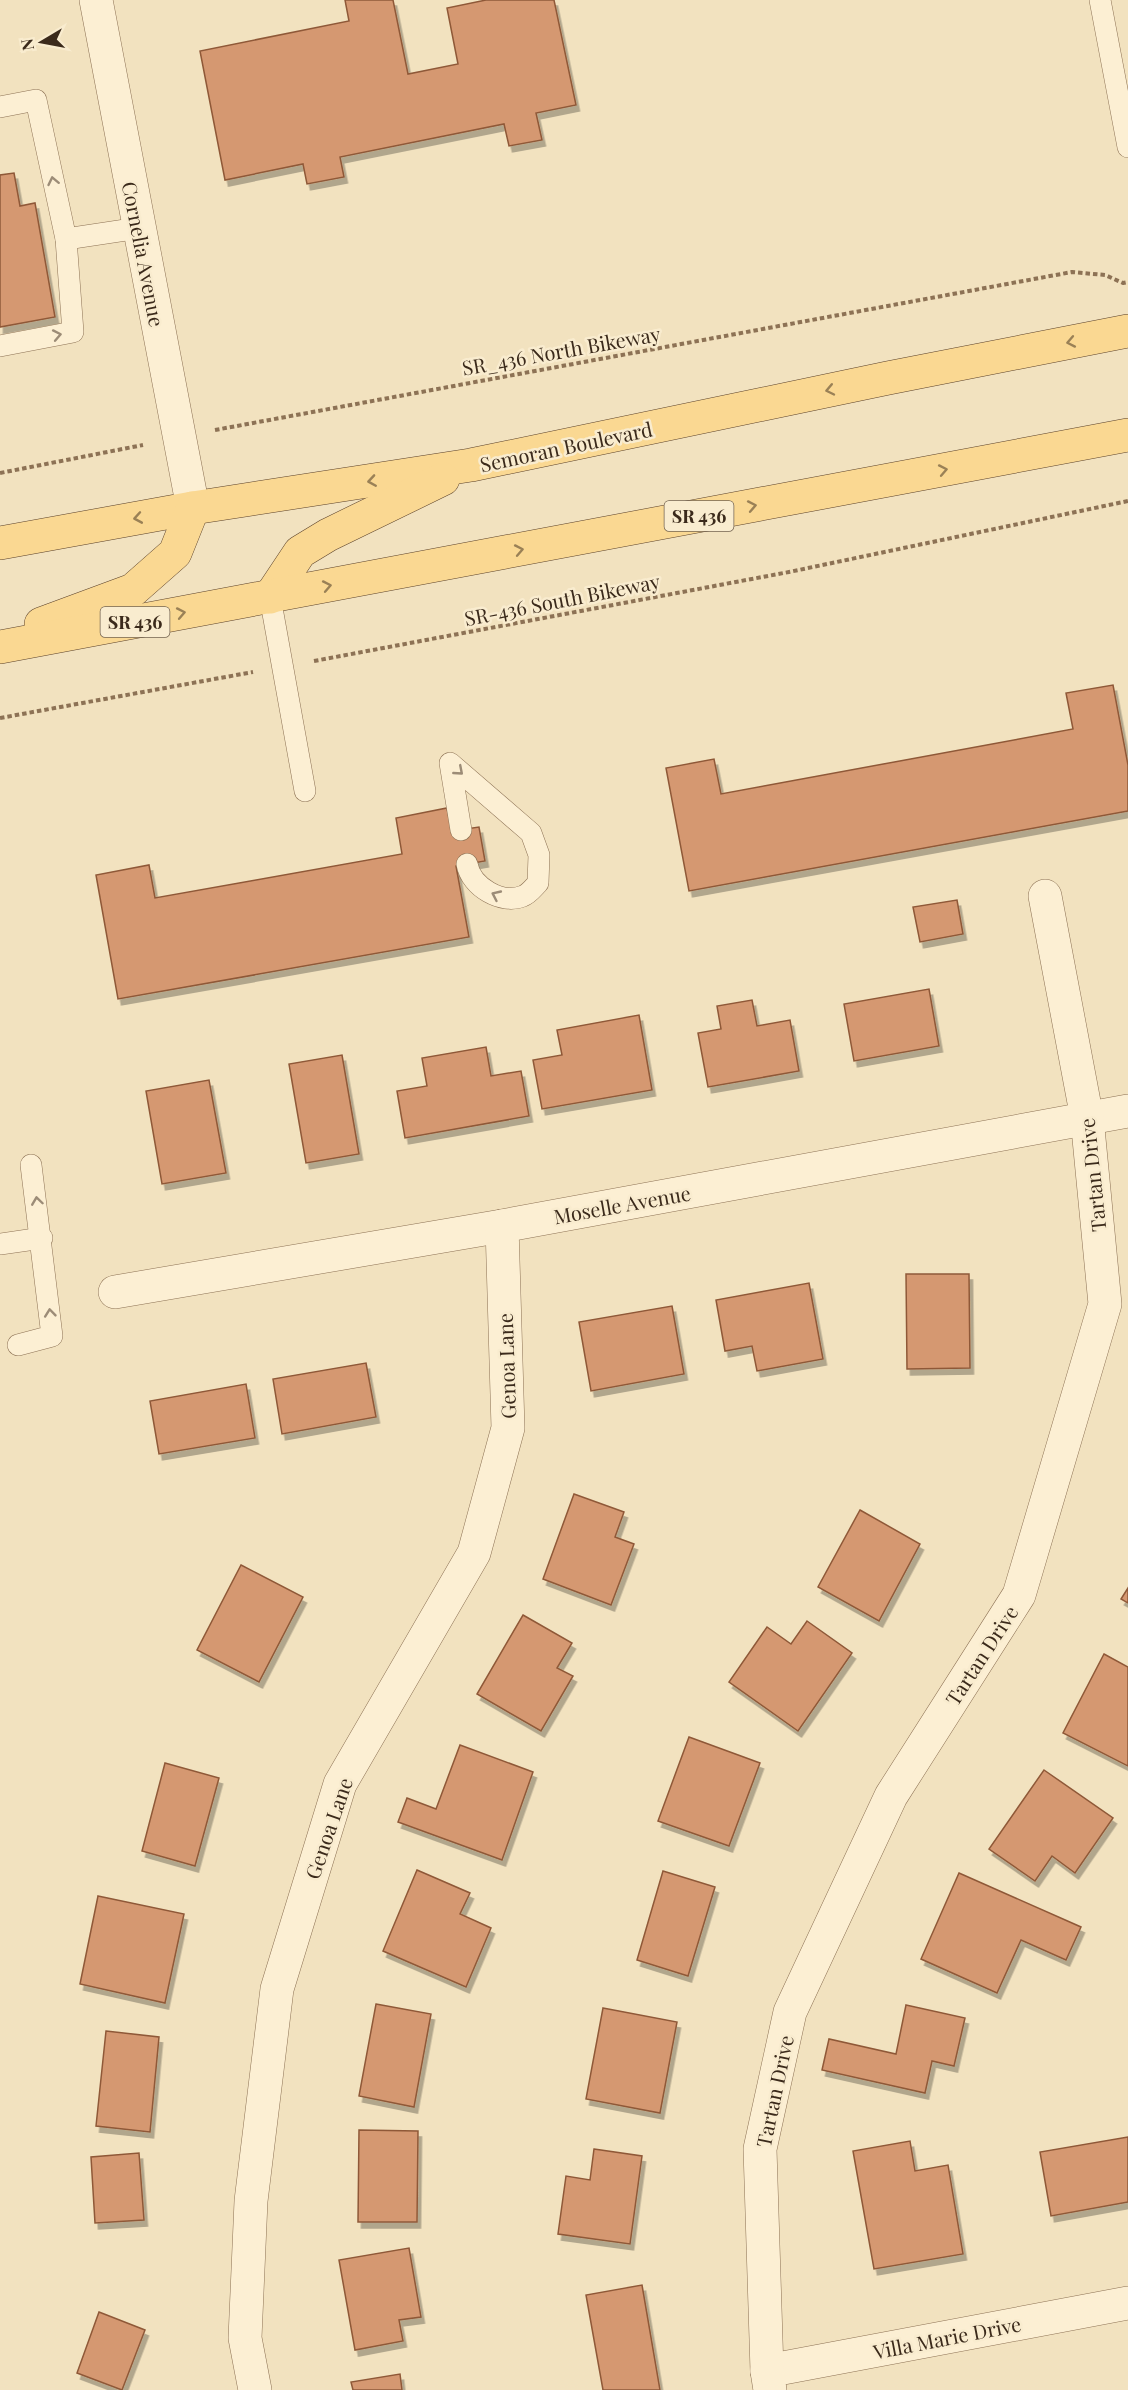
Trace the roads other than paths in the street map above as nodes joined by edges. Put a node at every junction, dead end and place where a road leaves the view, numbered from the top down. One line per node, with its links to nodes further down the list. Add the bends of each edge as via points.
1 (96, 0): 5 (street, Cornelia Avenue)
2 (1100, 0): 4 (lane)
3 (0, 107): 6 (lane, one-way to 3, via 36,100)
4 (1128, 147)
5 (139, 228): 6 (lane); 11 (street, Cornelia Avenue)
6 (66, 239): 8 (lane, one-way to 6, via 73,332)
7 (1128, 331): 10 (main road, Semoran Boulevard, one-way to 10)
8 (0, 346)
9 (1128, 435): 13 (main road, SR 436, one-way to 9)
10 (471, 465): 11 (main road, Semoran Boulevard, one-way to 11); 13 (main road, via 300,552)
11 (192, 508): 12 (main road, Semoran Boulevard, one-way to 12); 14 (main road, via 175,553 133,590)
12 (0, 543)
13 (270, 597): 15 (main road, SR 436, one-way to 13); 16 (lane)
14 (0, 639)
15 (0, 647)
16 (305, 791)
17 (461, 830): 18 (lane, one-way to 18, via 450,763 531,833 539,855 538,884 525,896 505,900 482,888)
18 (467, 864)
19 (1045, 896): 21 (street, Tartan Drive)
20 (1128, 1111): 21 (street, Moselle Avenue)
21 (1087, 1118): 23 (street, Moselle Avenue); 29 (street, Tartan Drive, via 1105,1304 1019,1595 891,1796 790,2012 760,2149)
22 (31, 1165): 24 (lane, one-way to 22)
23 (502, 1226): 26 (street, Moselle Avenue); 30 (street, Genoa Lane, via 508,1428 474,1553 340,1784 277,1989 251,2201 245,2338)
24 (42, 1238): 25 (lane); 27 (lane, one-way to 24, via 52,1336)
25 (0, 1244)
26 (115, 1292)
27 (18, 1345)
28 (1128, 2303): 29 (street, Villa Marie Drive)
29 (768, 2380)
30 (255, 2390)

